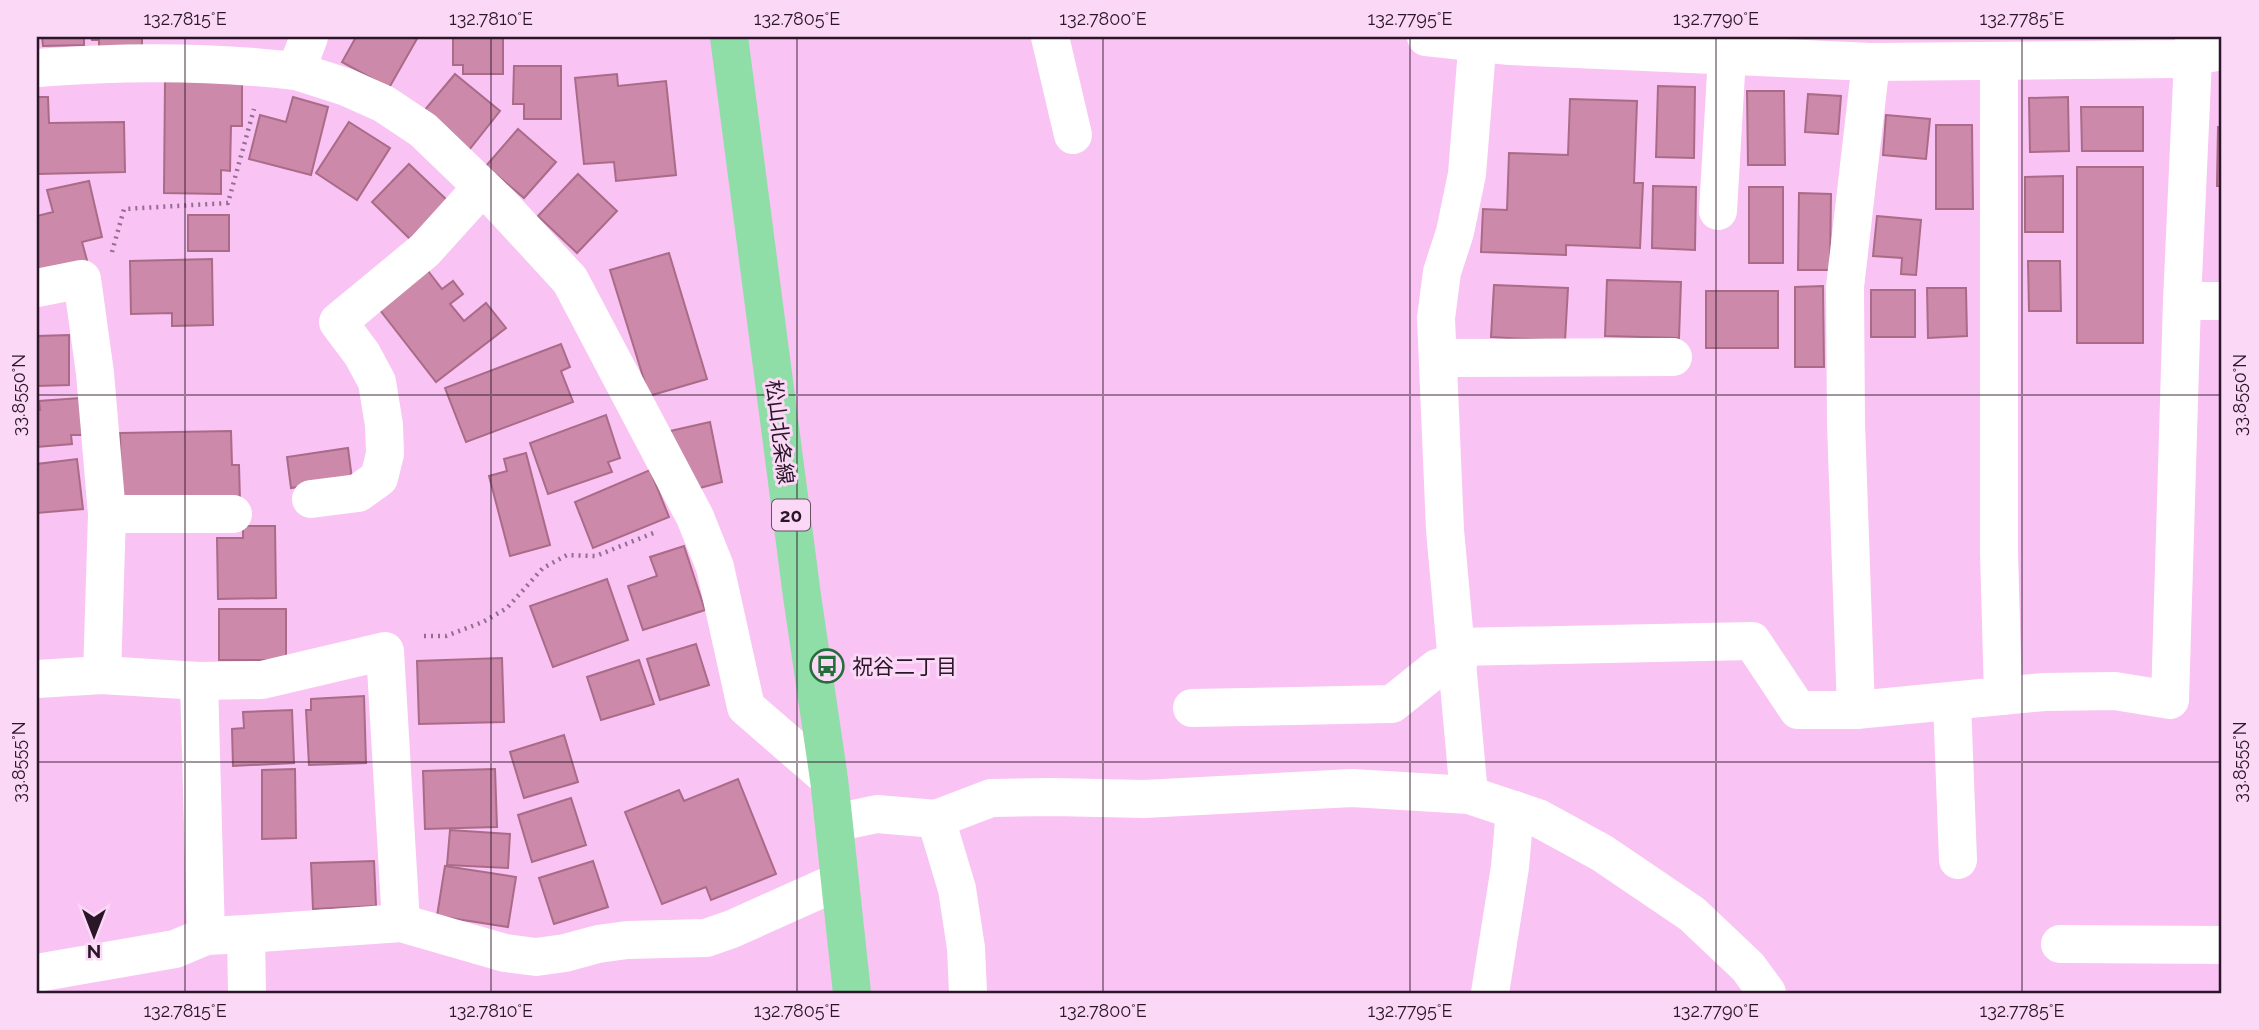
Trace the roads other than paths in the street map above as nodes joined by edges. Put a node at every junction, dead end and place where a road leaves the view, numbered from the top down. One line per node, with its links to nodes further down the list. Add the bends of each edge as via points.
1 (729, 37): 30 (main road, 松山北条線 / 20)
2 (1050, 37): 11 (street)
3 (1426, 37): 4 (street)
4 (1478, 39): 7 (street, via 1510,46); 17 (street, via 1466,174 1442,272 1436,318)
5 (2203, 48): 9 (street, via 2177,59); 15 (street)
6 (1849, 53): 7 (street); 9 (street); 29 (street, via 1846,423)
7 (1727, 56): 13 (street)
8 (290, 59): 10 (street); 12 (street, via 384,104 423,130)
9 (1999, 62): 26 (street)
10 (37, 68)
11 (1073, 135)
12 (482, 187): 19 (street, via 425,250 338,322 377,382 385,454 379,478 358,493); 30 (street, via 570,280 695,517 715,567 746,708)
13 (1718, 211)
14 (37, 288): 20 (street, via 82,279)
15 (2182, 301): 16 (street); 26 (street, via 2170,700 2115,691)
16 (2222, 301)
17 (1438, 358): 18 (street); 22 (street, via 1445,530)
18 (1673, 358)
19 (311, 499)
20 (107, 514): 21 (street); 23 (street)
21 (233, 514)
22 (1457, 655): 28 (street, via 1392,704); 29 (street, via 1752,641 1798,710); 31 (street)
23 (102, 675): 24 (street); 25 (street)
24 (37, 679)
25 (199, 681): 37 (street, via 262,680 385,651); 39 (street)
26 (2003, 696): 27 (street)
27 (1952, 702): 29 (street); 35 (street)
28 (1192, 708)
29 (1856, 710)
30 (829, 779): 34 (main road, 松山北条線 / 20)
31 (1469, 795): 32 (street); 33 (street, via 1352,788 1144,799 991,799)
32 (1516, 810): 46 (street); 47 (street, via 1602,853 1692,914 1748,967)
33 (936, 819): 34 (street, via 877,814); 45 (street, via 957,890)
34 (834, 823): 36 (main road, 松山北条線 / 20)
35 (1958, 860)
36 (839, 881): 37 (street, via 706,938 627,940 536,957 505,953); 44 (main road, 松山北条線 / 20)
37 (401, 923): 38 (street)
38 (246, 934): 39 (street); 43 (street)
39 (206, 936): 42 (street, via 175,949)
40 (2060, 944): 41 (street)
41 (2222, 945)
42 (37, 973)
43 (247, 993)
44 (852, 993)
45 (968, 993)
46 (1490, 993)
47 (1767, 993)

